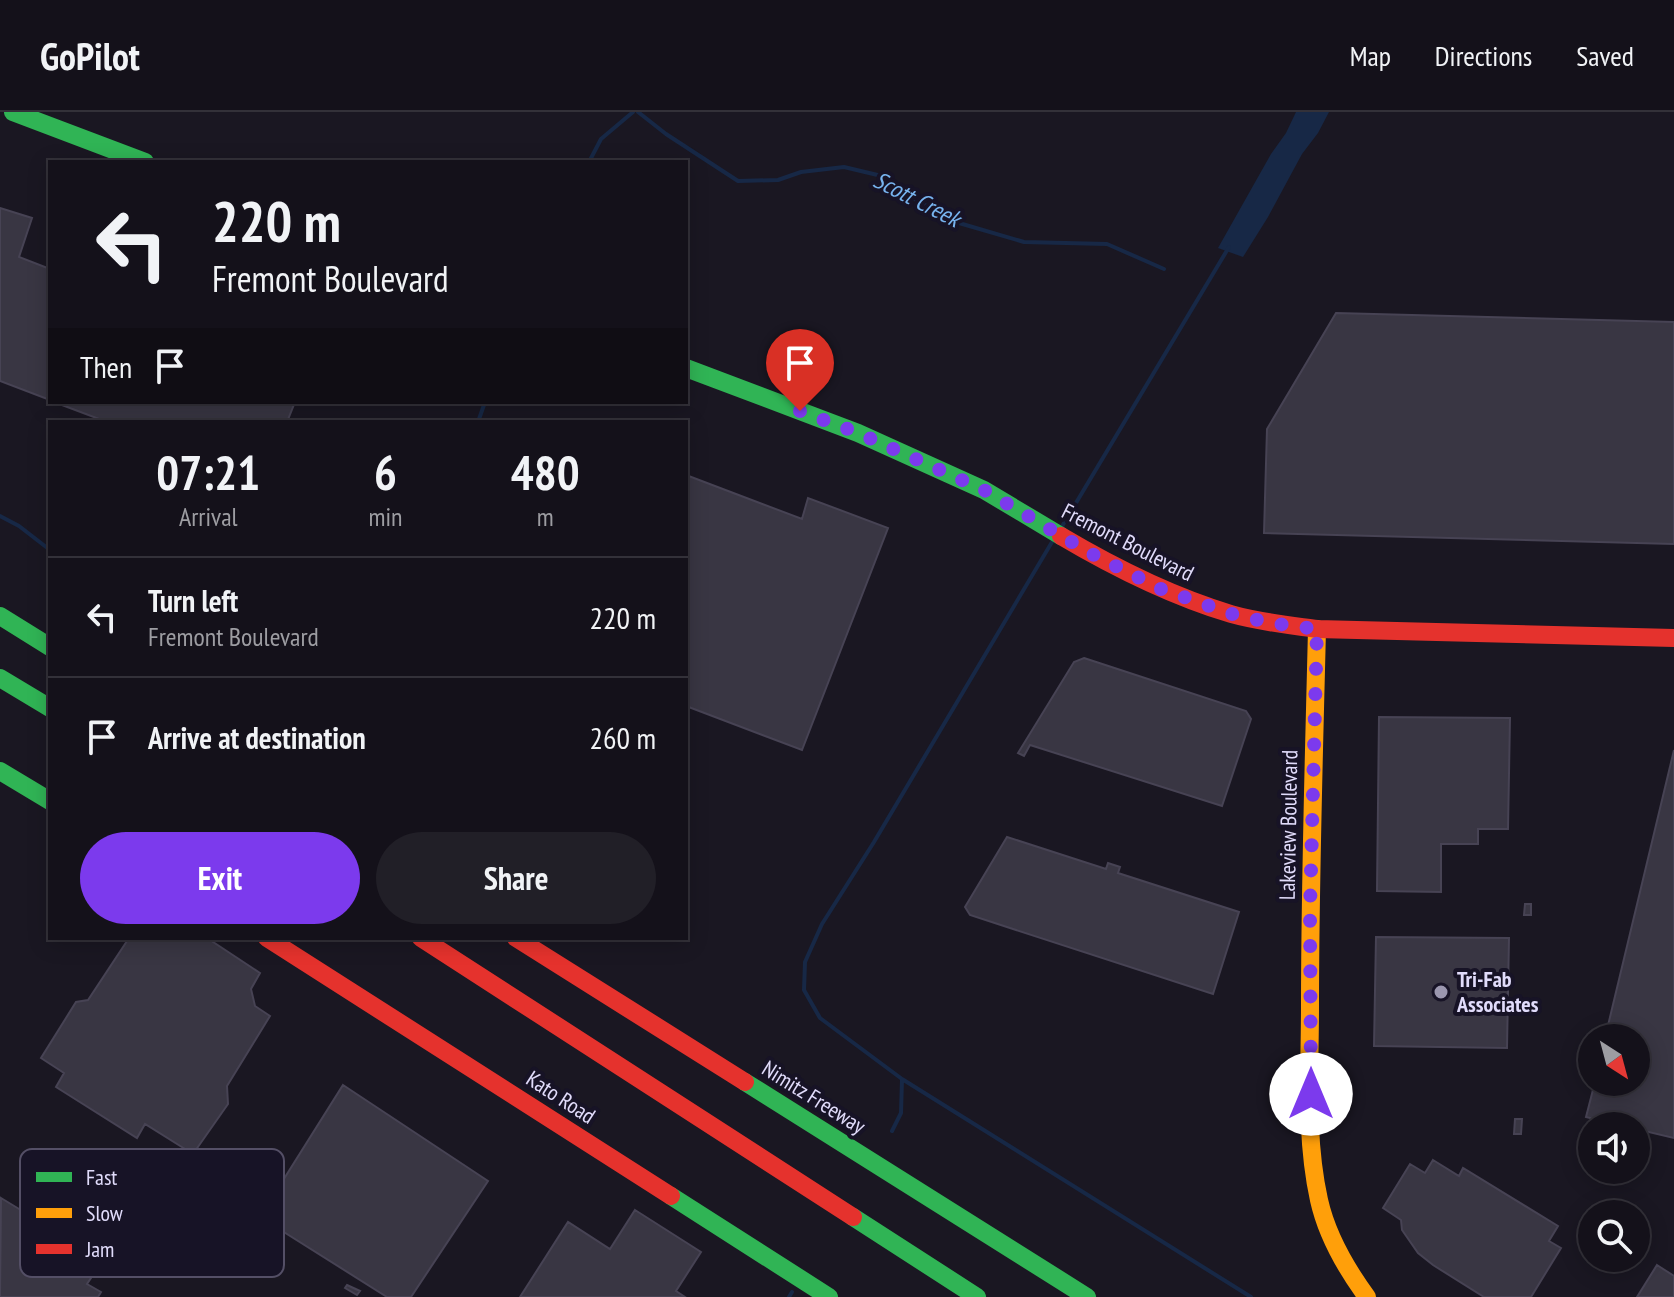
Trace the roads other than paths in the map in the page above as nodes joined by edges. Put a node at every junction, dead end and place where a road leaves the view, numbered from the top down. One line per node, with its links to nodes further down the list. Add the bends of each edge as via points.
1 (13, 112): 2 (main road)
2 (140, 160)
3 (688, 369): 5 (main road, Fremont Boulevard, via 858,433 984,490 1101,559 1191,601 1271,623)
4 (0, 616): 7 (main road)
5 (1317, 629): 6 (main road, Fremont Boulevard); 18 (main road, Lakeview Boulevard, via 1311,1147 1327,1228)
6 (1674, 638)
7 (48, 646)
8 (0, 678): 9 (main road)
9 (48, 707)
10 (0, 771): 11 (main road)
11 (48, 800)
12 (270, 940): 15 (main road, Kato Road)
13 (424, 940): 16 (main road)
14 (519, 940): 17 (main road, Nimitz Freeway)
15 (829, 1297)
16 (977, 1297)
17 (1087, 1297)
18 (1367, 1297)

